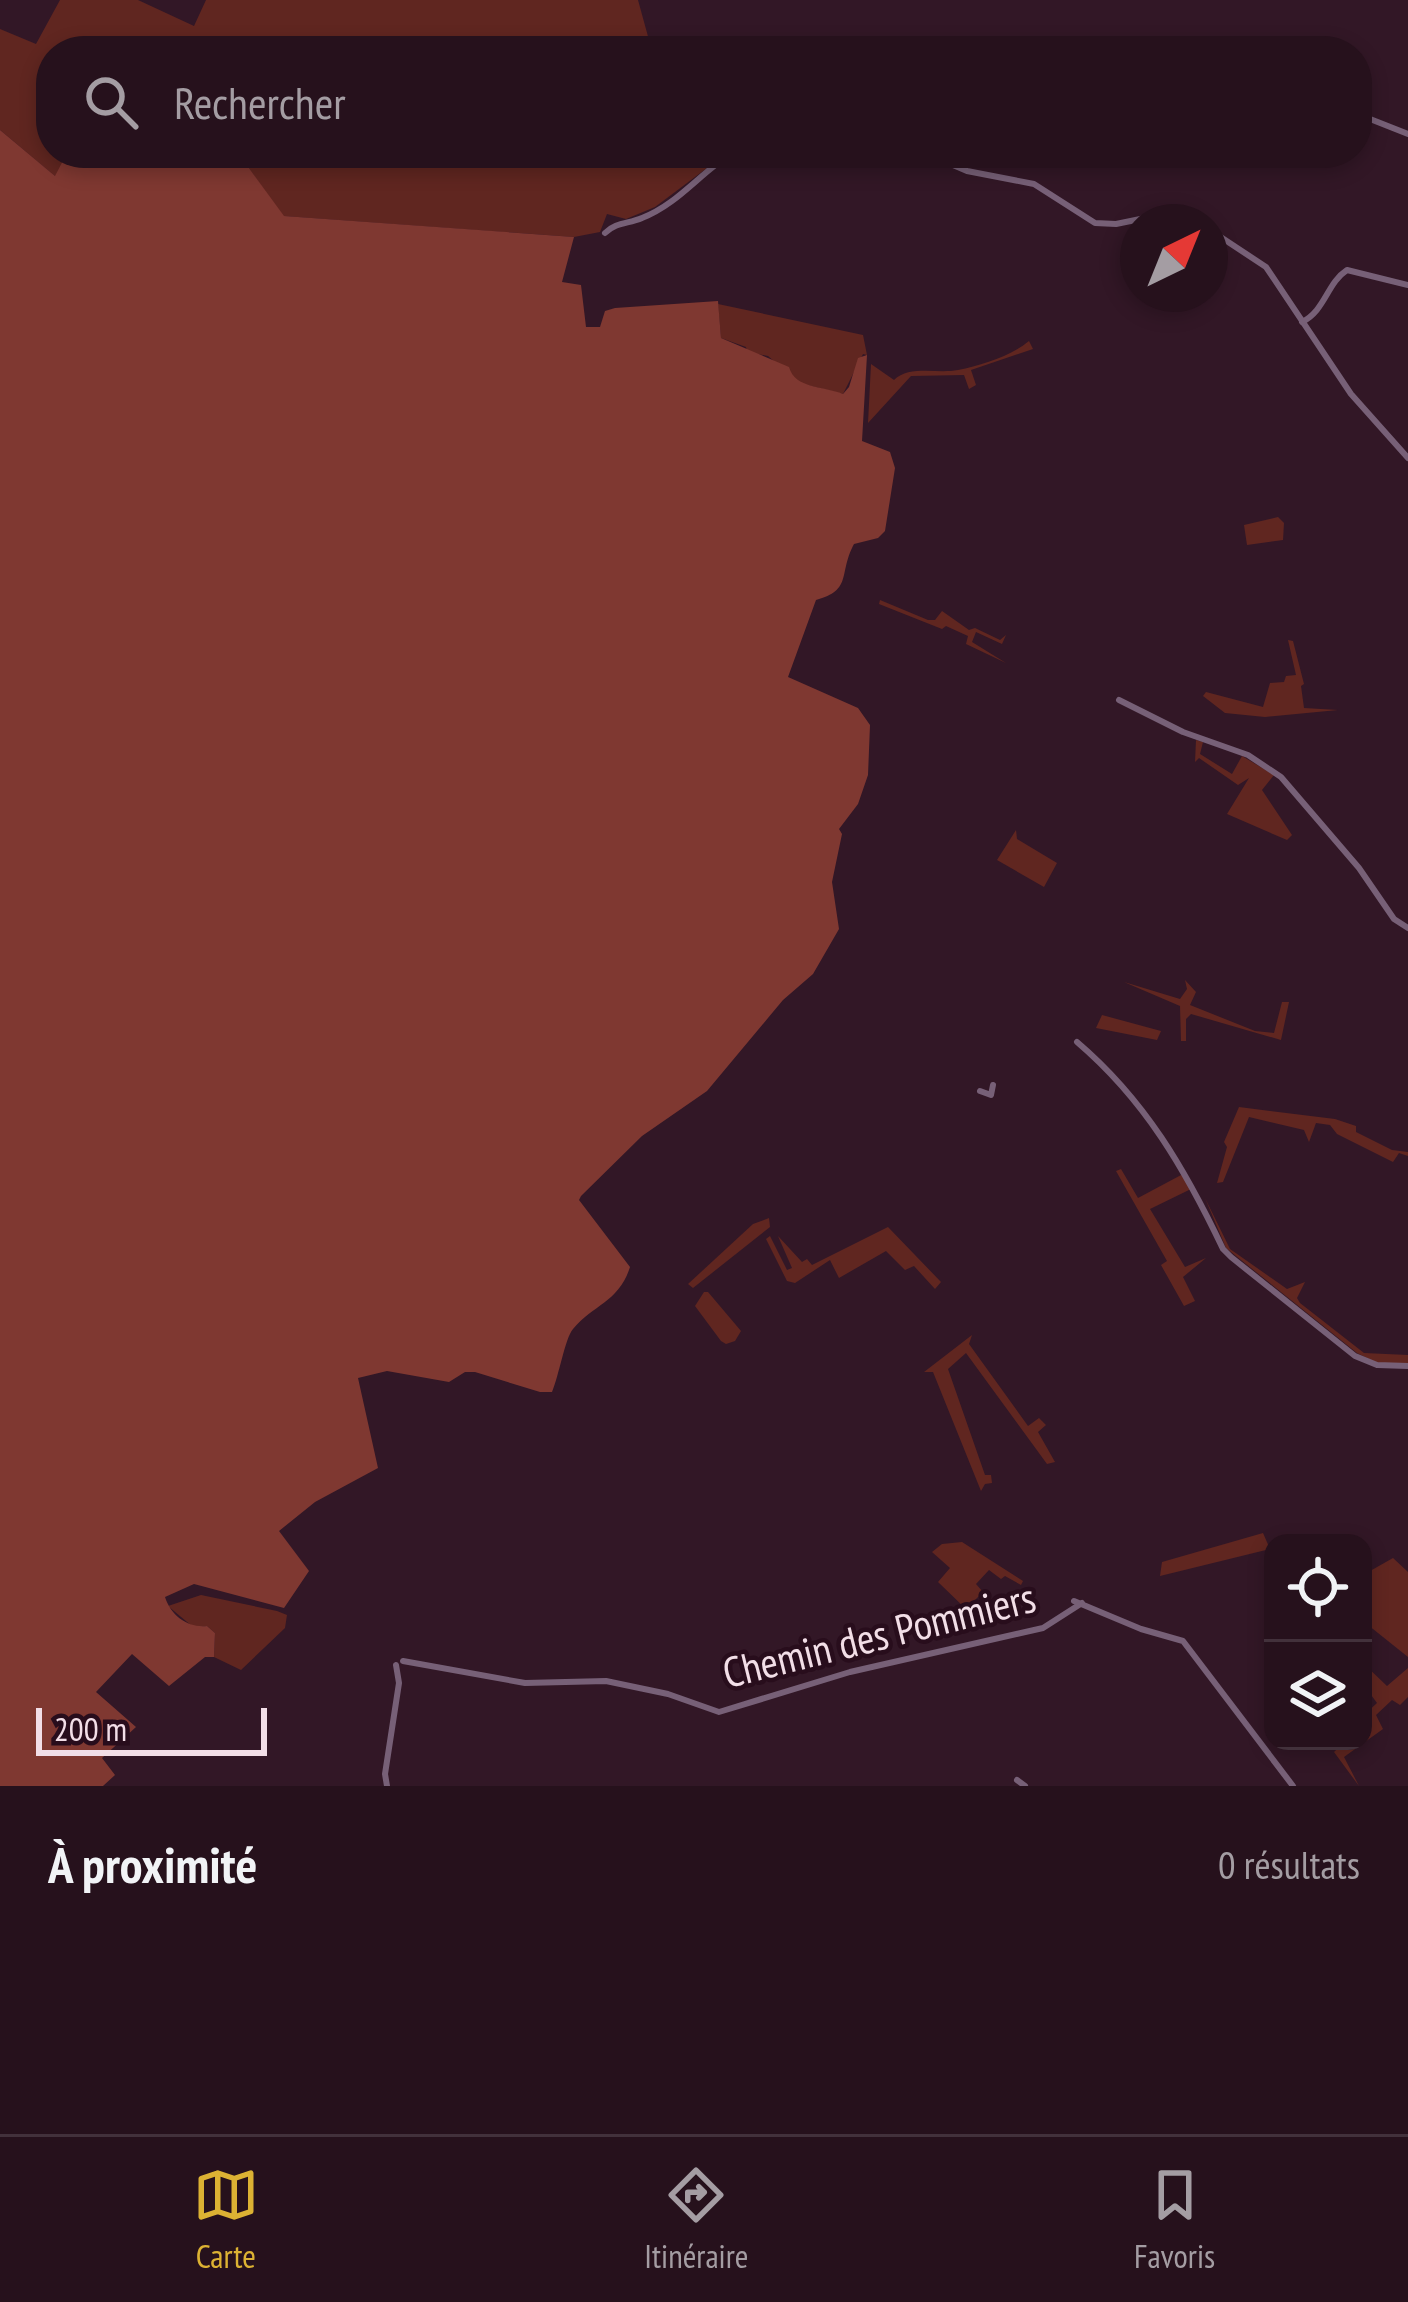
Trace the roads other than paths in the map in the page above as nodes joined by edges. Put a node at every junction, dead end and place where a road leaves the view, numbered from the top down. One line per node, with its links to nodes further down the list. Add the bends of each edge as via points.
1 (1372, 120): 2 (street)
2 (1408, 134)
3 (714, 168): 6 (street, via 670,204)
4 (961, 168): 5 (street, via 1034,184 1095,223)
5 (1120, 223)
6 (605, 233)
7 (1228, 242): 9 (street, via 1266,267)
8 (1408, 285): 9 (street, via 1347,270)
9 (1302, 322): 10 (street, via 1358,404)
10 (1408, 458)
11 (1119, 700): 12 (street, via 1281,777)
12 (1408, 928)
13 (1077, 1042): 16 (street, via 1148,1114 1231,1257 1355,1356)
14 (992, 1085): 15 (street, via 992,1095)
15 (980, 1091)
16 (1408, 1366)
17 (388, 1786): 18 (street, Chemin des Pommiers, via 399,1663 525,1683 606,1681 719,1712 1043,1628 1078,1602 1183,1641)
18 (1293, 1786)

